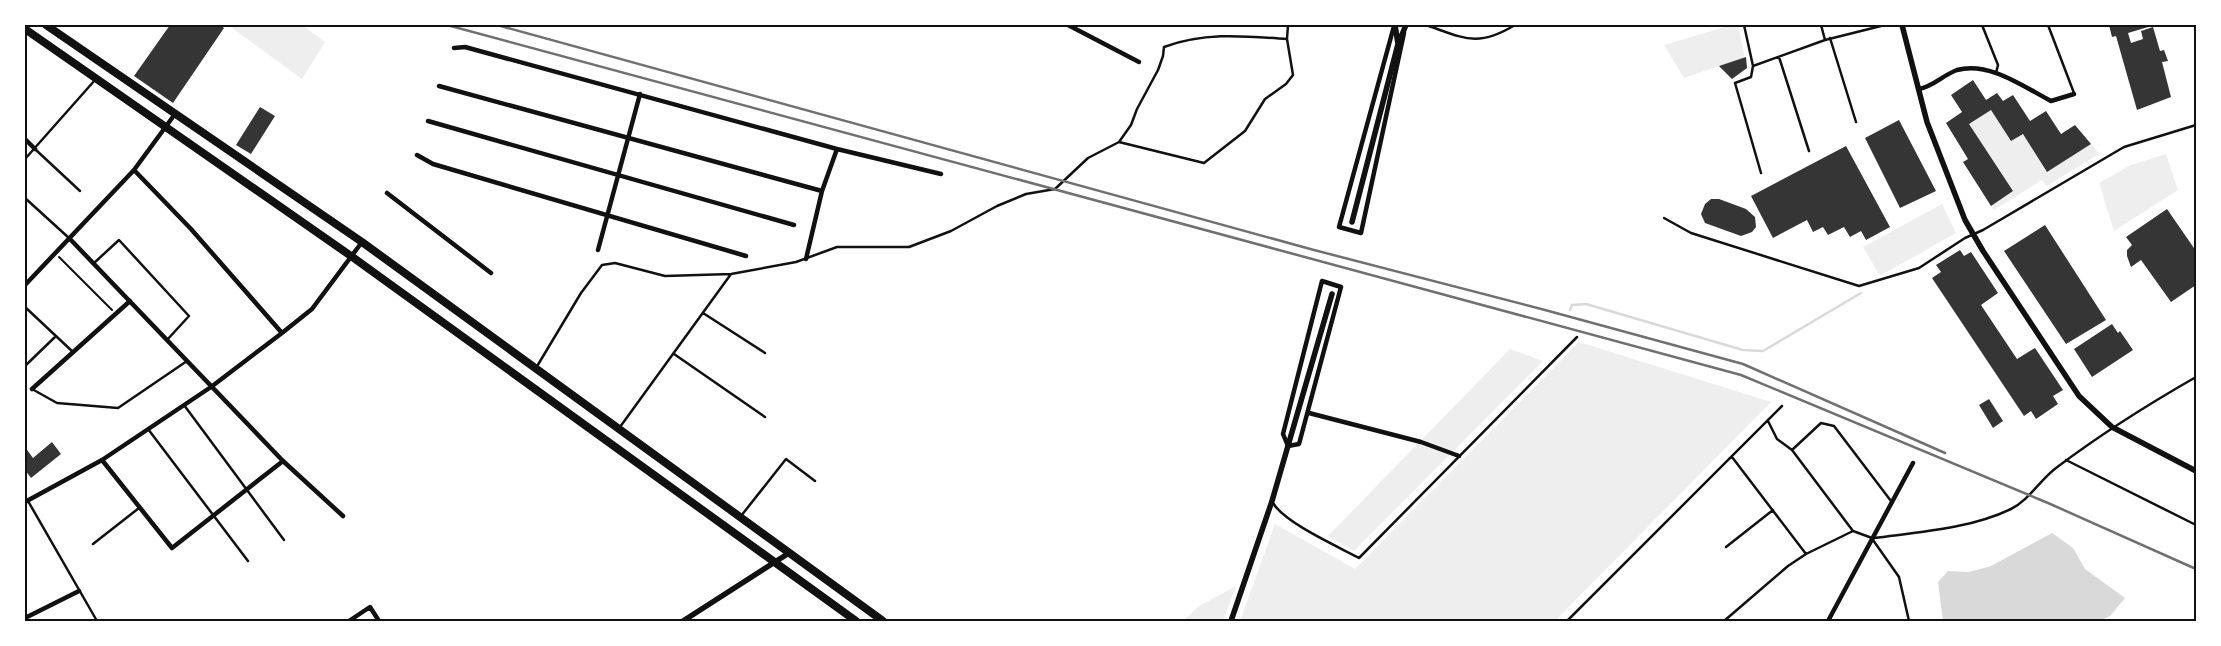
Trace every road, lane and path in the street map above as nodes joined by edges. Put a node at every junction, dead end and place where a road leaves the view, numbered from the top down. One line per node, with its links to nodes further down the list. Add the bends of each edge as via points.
1 (46, 25): 32 (main road)
2 (1068, 25): 24 (street)
3 (1288, 25): 19 (lane)
4 (1395, 25): 17 (street, via 1339,226 1361,233); 21 (street)
5 (1406, 25): 17 (street)
6 (1426, 25): 7 (lane, via 1470,40 1497,36)
7 (1515, 25)
8 (1744, 25): 25 (lane)
9 (1821, 25): 20 (lane)
10 (1885, 25): 18 (lane)
11 (1902, 25): 29 (street)
12 (1982, 25): 26 (lane, via 1998,65)
13 (2048, 25): 31 (lane)
14 (2195, 25): 16 (lane)
15 (25, 29): 27 (main road)
16 (2196, 29)
17 (1404, 32): 21 (street)
18 (1830, 38): 20 (lane); 34 (lane)
19 (1286, 39): 39 (lane, via 1213,36 1164,47 1158,70); 39 (lane, via 1293,75 1265,99 1245,131 1204,163)
20 (1825, 40): 23 (lane)
21 (1398, 44): 55 (street)
22 (454, 48): 30 (street, via 465,47)
23 (1779, 57): 25 (lane); 42 (lane)
24 (1138, 62)
25 (1753, 66): 46 (lane, via 1751,77 1735,83)
26 (1996, 73): 29 (street, via 1976,68 1956,71); 31 (street, via 2051,101)
27 (97, 79): 36 (main road); 40 (lane)
28 (439, 86): 38 (street)
29 (1919, 89): 57 (street, via 1939,156)
30 (640, 94): 38 (street); 41 (street)
31 (2074, 94)
32 (176, 114): 36 (street); 59 (main road)
33 (428, 121): 48 (street)
34 (1856, 122)
35 (2196, 124): 57 (lane, via 2124,147)
36 (167, 127): 45 (street); 62 (main road)
37 (25, 139): 40 (street)
38 (628, 139): 48 (street); 51 (street)
39 (1119, 142): 64 (lane, via 1088,158 1055,190 1026,194 996,206 951,231 909,247 837,247)
40 (35, 149): 44 (lane); 49 (lane)
41 (837, 149): 47 (street); 51 (street)
42 (1808, 151)
43 (417, 155): 53 (street, via 433,164)
44 (25, 159)
45 (134, 170): 58 (street); 74 (street, via 192,229)
46 (1761, 173)
47 (941, 174)
48 (617, 176): 53 (street); 56 (street)
49 (80, 191)
50 (387, 192): 66 (street)
51 (822, 192): 64 (street)
52 (25, 198): 58 (lane)
53 (608, 214): 60 (street); 63 (street)
54 (1664, 218): 57 (lane, via 1691,233 1859,286 1919,268)
55 (1352, 222)
56 (794, 225)
57 (1973, 235): 92 (street, via 2079,396)
58 (70, 239): 61 (street); 65 (street)
59 (362, 242): 62 (street); 83 (main road)
60 (598, 250)
61 (55, 254): 68 (street); 73 (path)
62 (351, 256): 74 (street, via 312,309); 123 (main road)
63 (746, 256)
64 (806, 258): 67 (lane)
65 (94, 263): 70 (street); 77 (lane, via 118,240 189,316)
66 (491, 273)
67 (731, 274): 72 (lane); 83 (lane, via 665,276 615,263 602,265)
68 (25, 285)
69 (1332, 294): 95 (street)
70 (130, 301): 73 (street); 77 (street)
71 (25, 307): 75 (lane)
72 (703, 313): 79 (lane); 80 (lane)
73 (116, 314): 78 (street)
74 (282, 334): 85 (street)
75 (56, 336): 78 (lane); 82 (lane)
76 (1576, 337): 97 (lane)
77 (167, 340): 81 (street)
78 (73, 352): 86 (street)
79 (766, 353)
80 (673, 354): 90 (lane); 94 (lane)
81 (187, 361): 85 (street); 86 (lane, via 118,408 57,403)
82 (25, 366)
83 (535, 368): 94 (main road)
84 (2196, 377): 92 (lane)
85 (211, 387): 87 (street); 101 (street)
86 (32, 389)
87 (184, 405): 93 (street); 105 (lane)
88 (1782, 406): 91 (lane)
89 (1308, 413): 95 (street, via 1299,444); 95 (street, via 1342,287 1322,281 1283,434); 97 (street, via 1422,442)
90 (765, 417)
91 (1768, 421): 96 (lane, via 1777,438); 98 (lane)
92 (2112, 427): 100 (lane); 103 (street)
93 (148, 429): 99 (street); 111 (lane)
94 (619, 429): 113 (main road)
95 (1288, 446): 107 (street)
96 (1792, 450): 108 (lane, via 1821,423 1834,426); 115 (lane)
97 (1459, 456): 107 (lane, via 1359,558 1278,510)
98 (1732, 456): 110 (lane); 133 (lane)
99 (102, 460): 106 (street); 109 (street)
100 (2066, 460): 114 (lane); 116 (lane, via 2012,508 1961,526)
101 (283, 461): 105 (street); 112 (street)
102 (1913, 463): 108 (street)
103 (2196, 471)
104 (815, 481): 113 (lane, via 786,459)
105 (246, 490): 111 (street); 117 (lane)
106 (26, 501): 124 (lane)
107 (1272, 501): 132 (street)
108 (1892, 502): 116 (street)
109 (140, 508): 111 (street, via 172,548); 118 (lane)
110 (1773, 510): 119 (lane); 121 (lane)
111 (214, 516): 122 (lane)
112 (343, 516)
113 (740, 517): 120 (main road)
114 (2196, 525)
115 (1853, 531): 116 (lane); 121 (lane)
116 (1872, 539): 135 (street); 136 (lane, via 1899,577)
117 (284, 540)
118 (93, 544)
119 (1726, 547)
120 (789, 553): 123 (street); 131 (main road)
121 (1806, 554): 134 (lane)
122 (248, 561)
123 (775, 562): 129 (street); 130 (main road)
124 (79, 591): 125 (street); 126 (lane)
125 (25, 618)
126 (97, 621)
127 (348, 621): 128 (street, via 370,607)
128 (379, 621)
129 (682, 621)
130 (856, 621)
131 (883, 621)
132 (1231, 621)
133 (1567, 621)
134 (1724, 621)
135 (1828, 621)
136 (1908, 621)

